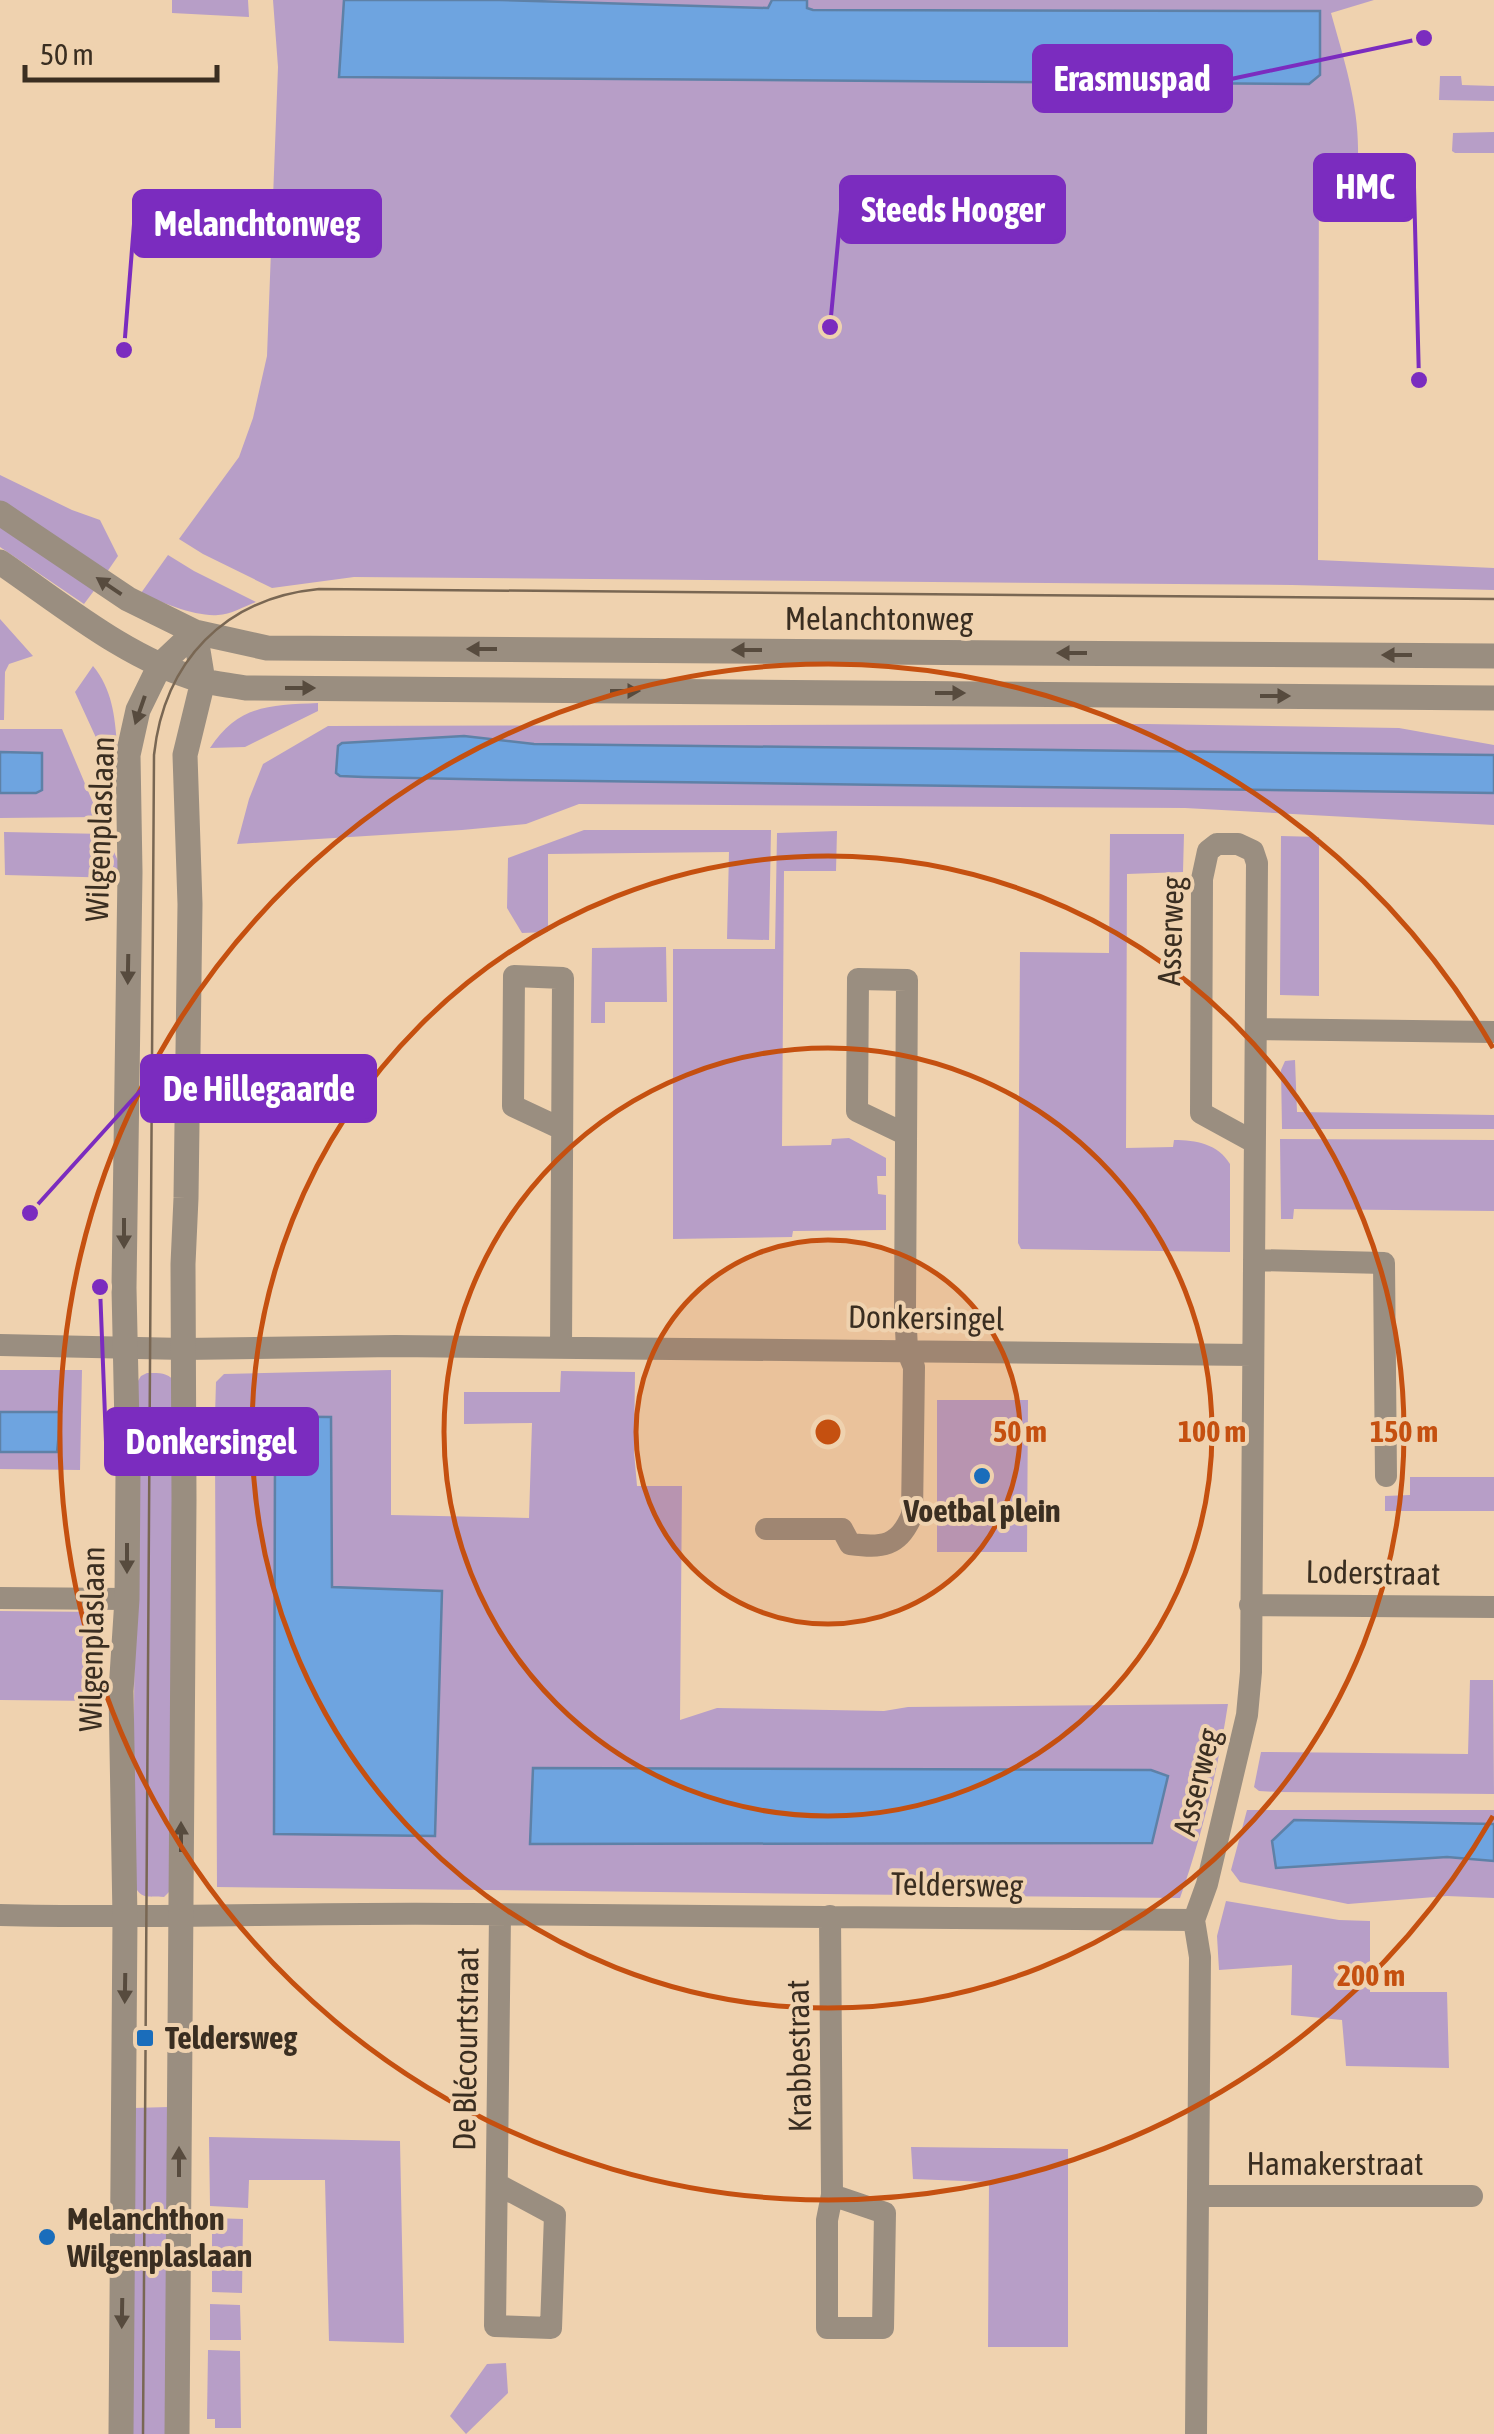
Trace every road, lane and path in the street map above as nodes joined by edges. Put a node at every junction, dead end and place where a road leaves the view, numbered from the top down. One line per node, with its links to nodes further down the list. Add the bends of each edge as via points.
1 (0, 513): 3 (street, Melanchtonweg, one-way to 1, via 128,599)
2 (0, 562): 5 (street)
3 (195, 632): 4 (street, Melanchtonweg, one-way to 3, via 267,648); 5 (street, Wilgenplaslaan); 6 (street)
4 (1494, 656)
5 (160, 664): 6 (street); 15 (street, Wilgenplaslaan, one-way to 15, via 138,710 128,755)
6 (203, 681): 7 (street, one-way to 7, via 246,688); 17 (street, via 185,755 190,904)
7 (1494, 698)
8 (1256, 1030): 9 (street); 12 (street, Asserweg); 12 (street, Asserweg, via 1258,863 1253,851 1238,844 1216,844 1202,878 1201,1112)
9 (1494, 1032)
10 (560, 1128): 10 (street, via 513,1106 514,976 563,978); 16 (street)
11 (905, 1134): 11 (street, via 857,1111 858,979 906,980); 18 (street)
12 (1254, 1142): 13 (street, Asserweg)
13 (1254, 1260): 19 (street, Asserweg); 20 (street, via 1384,1263)
14 (0, 1345): 15 (street, Donkersingel)
15 (126, 1348): 17 (street, Donkersingel); 23 (street, Wilgenplaslaan, one-way to 23)
16 (560, 1348): 17 (street, Donkersingel); 18 (street, Donkersingel)
17 (184, 1349): 27 (street, one-way to 17)
18 (907, 1350): 19 (street, Donkersingel); 21 (street, via 914,1368 912,1515 904,1534 870,1546 850,1544 842,1529)
19 (1252, 1355): 24 (street, Asserweg)
20 (1386, 1476)
21 (766, 1529)
22 (0, 1598): 23 (street)
23 (127, 1599): 30 (street, Wilgenplaslaan)
24 (1250, 1605): 25 (street, Loderstraat); 31 (street, Asserweg, via 1247,1715)
25 (1494, 1607)
26 (0, 1915): 30 (street, Teldersweg)
27 (180, 1915): 28 (street, Teldersweg); 30 (street, Teldersweg); 37 (street, one-way to 27)
28 (500, 1915): 29 (street, Teldersweg); 32 (street, De Blécourtstraat)
29 (830, 1916): 31 (street, Teldersweg); 33 (street, Krabbestraat)
30 (126, 1918): 36 (street, Wilgenplaslaan, one-way to 36)
31 (1194, 1920): 34 (street, Asserweg, via 1200,1957)
32 (498, 2184): 32 (street, De Blécourtstraat, via 495,2326 551,2328 554,2215)
33 (832, 2195): 33 (street, Krabbestraat, via 827,2328 883,2328 884,2213)
34 (1198, 2196): 35 (street, Hamakerstraat); 38 (street, Asserweg)
35 (1472, 2196)
36 (121, 2434)
37 (177, 2434)
38 (1196, 2434)

